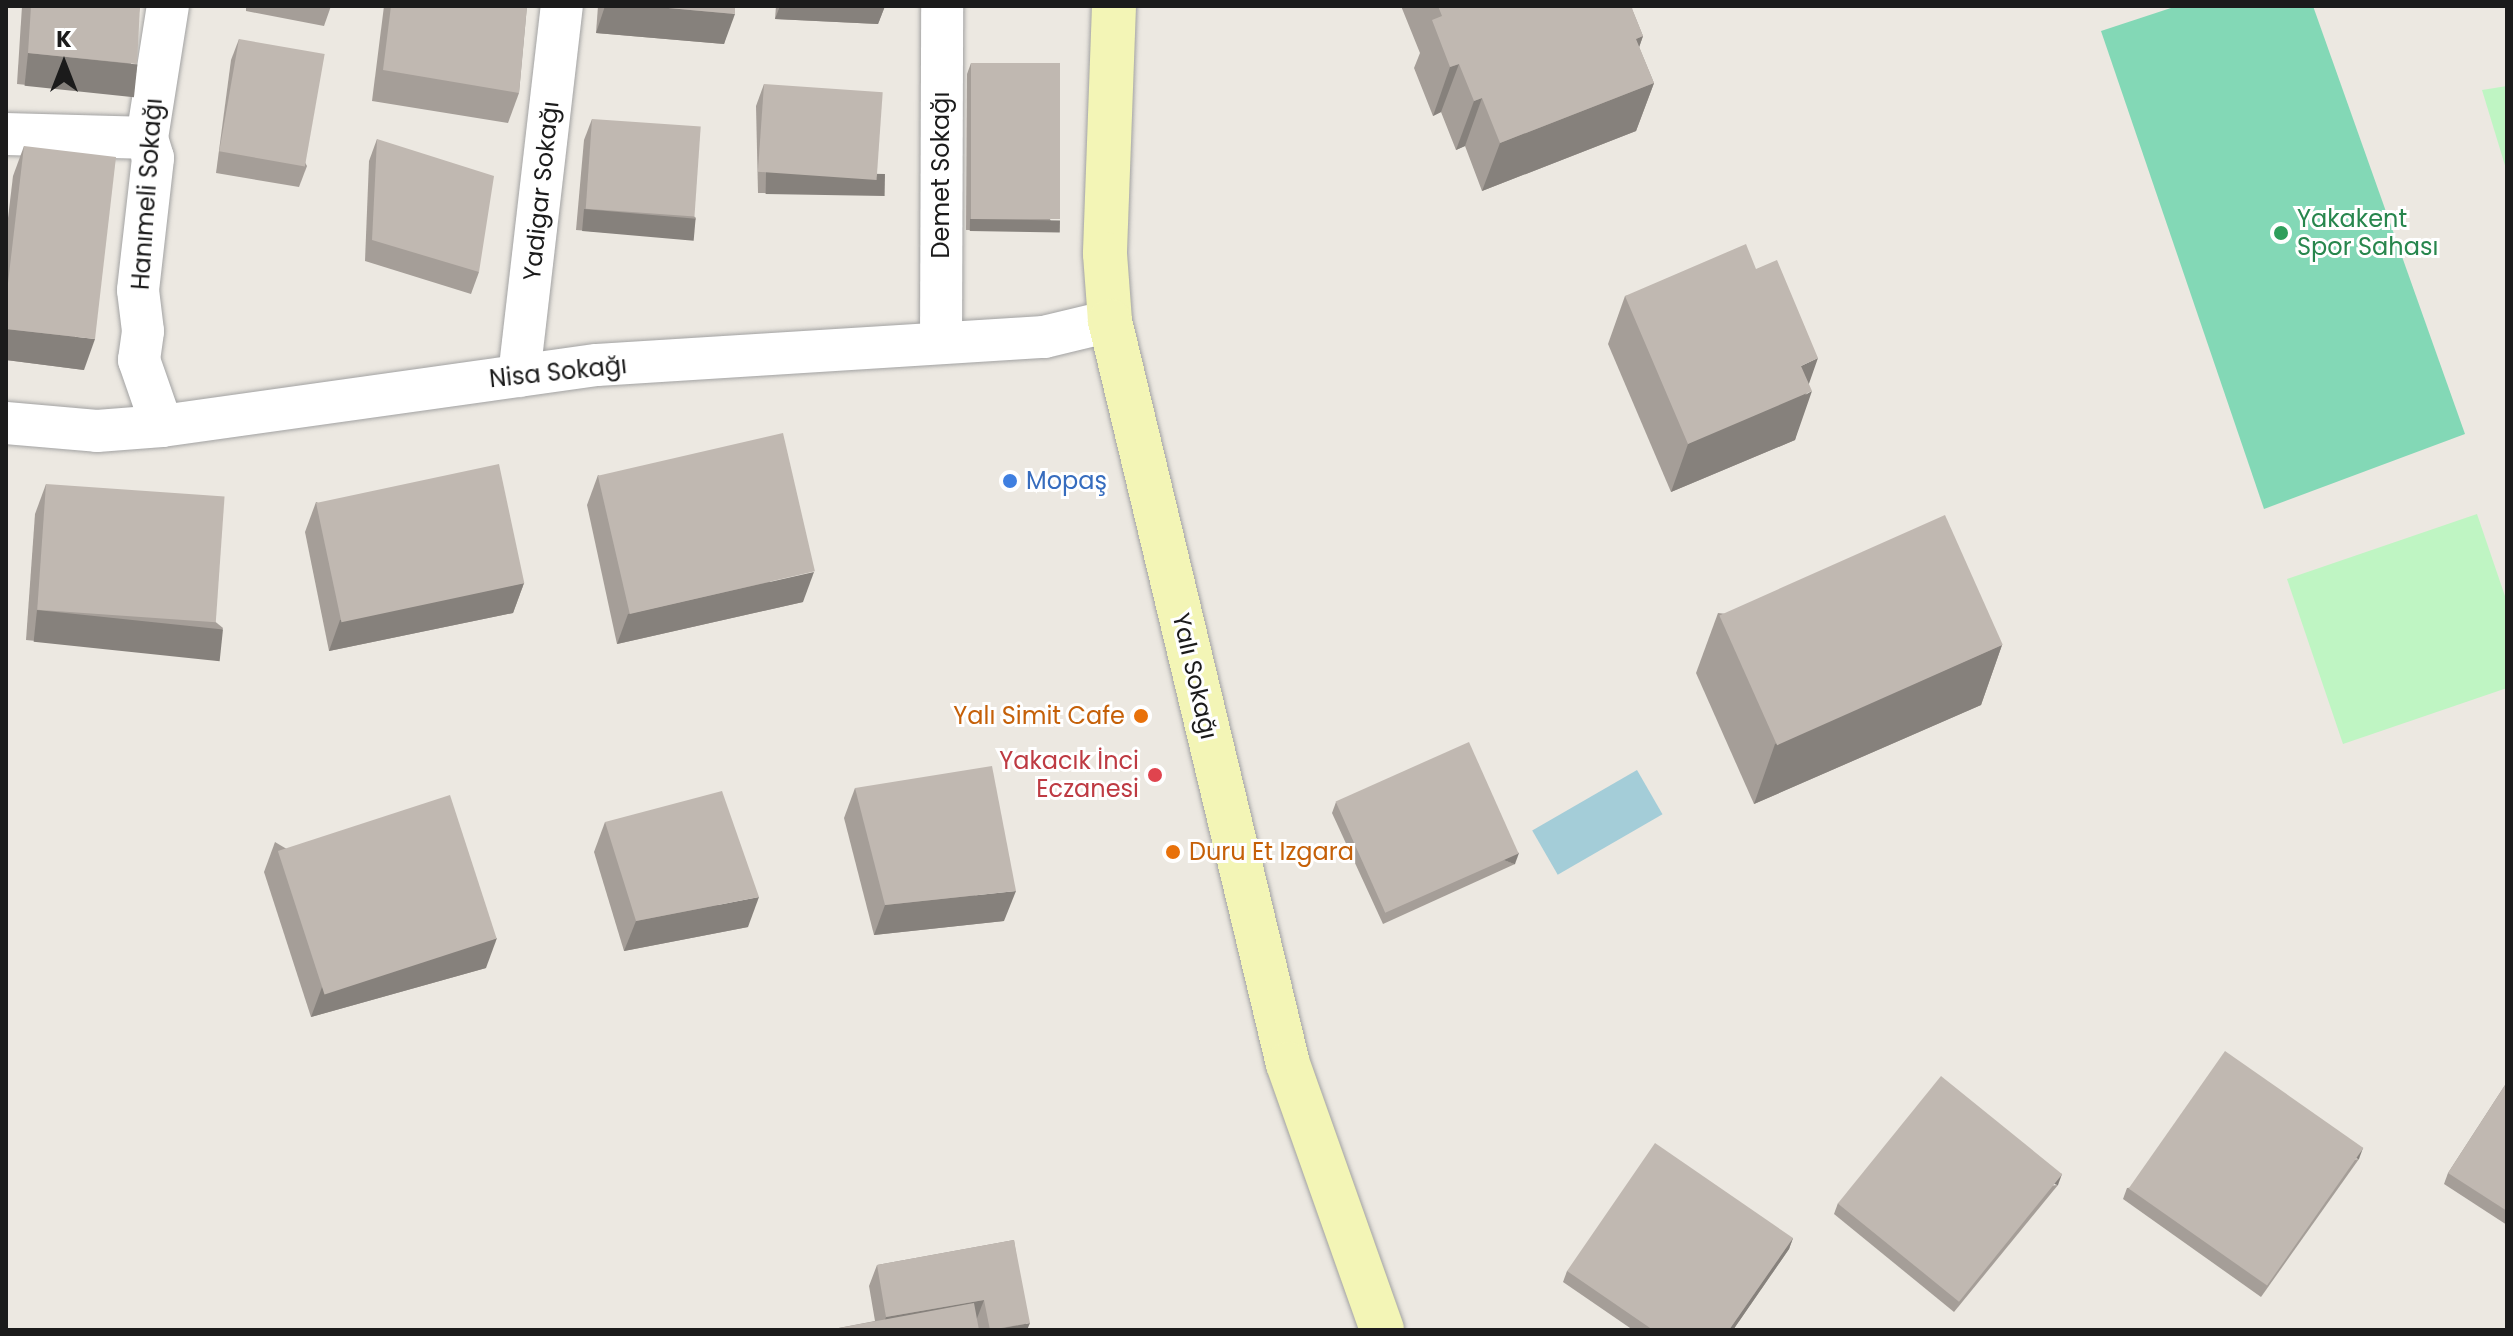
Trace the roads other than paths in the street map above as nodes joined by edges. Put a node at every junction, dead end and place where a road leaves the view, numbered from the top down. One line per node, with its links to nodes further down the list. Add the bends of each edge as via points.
1 (168, 6): 6 (street, Hanımeli Sokağı)
2 (562, 6): 9 (street, Yadigar Sokağı)
3 (942, 6): 8 (street, Demet Sokağı)
4 (1114, 6): 7 (street, Yalı Sokağı, via 1105,254)
5 (6, 134): 6 (street)
6 (147, 138): 11 (street, Hanımeli Sokağı, via 153,158 138,290 143,331 139,360)
7 (1110, 321): 8 (street, Nisa Sokağı, via 1044,337); 12 (street, Yalı Sokağı, via 1288,1064)
8 (941, 343): 9 (street, Nisa Sokağı, via 597,365)
9 (519, 376): 11 (street, Nisa Sokağı)
10 (6, 423): 11 (street, Nisa Sokağı, via 97,431)
11 (162, 426)
12 (1382, 1330)

